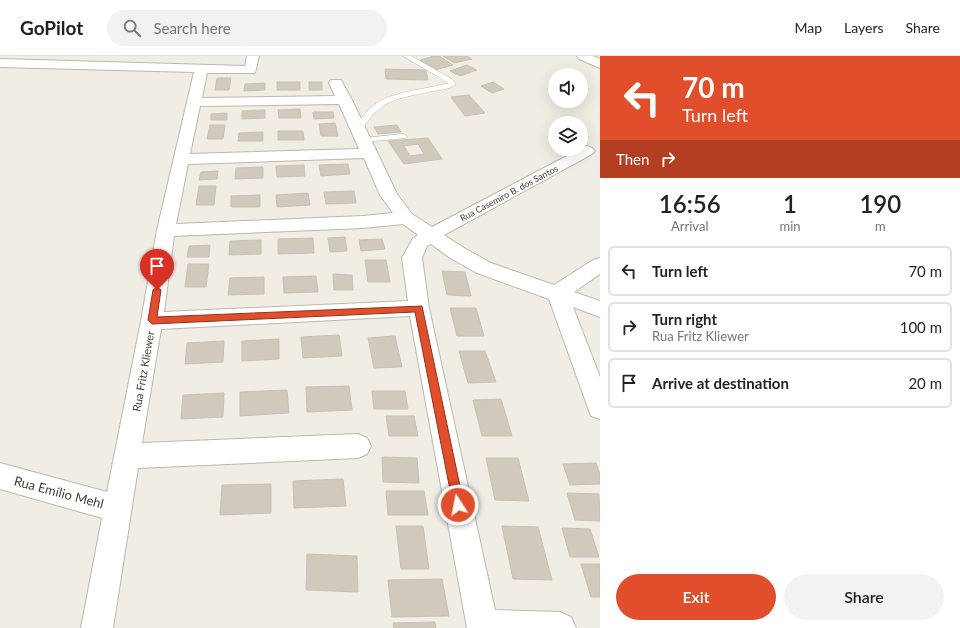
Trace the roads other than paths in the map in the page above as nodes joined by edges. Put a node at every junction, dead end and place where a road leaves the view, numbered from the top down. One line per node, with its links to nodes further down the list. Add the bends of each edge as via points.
1 (3, 56): 6 (street)
2 (167, 56): 10 (street)
3 (253, 56): 11 (street, via 250,70)
4 (406, 56): 16 (lane, via 453,84 402,94 378,104 363,118)
5 (583, 56): 9 (street)
6 (0, 60)
7 (77, 61): 8 (street); 10 (street)
8 (0, 64)
9 (600, 64)
10 (161, 68): 11 (street)
11 (201, 68): 14 (street, Rua Fritz Kliewer)
12 (336, 83): 13 (street)
13 (345, 100): 14 (street); 16 (street)
14 (194, 102): 18 (street, Rua Fritz Kliewer)
15 (403, 136): 16 (lane)
16 (364, 140): 18 (street); 19 (street, via 389,195)
17 (578, 156): 21 (street, Rua Casemiro B. dos Santos)
18 (182, 159): 20 (street, Rua Fritz Kliewer)
19 (406, 218): 20 (street); 21 (street)
20 (166, 230): 26 (street, Rua Fritz Kliewer)
21 (431, 235): 23 (street, via 484,268); 24 (street, Rua Casemiro B. dos Santos, via 420,242 412,258)
22 (600, 265): 23 (street)
23 (557, 293): 25 (street); 27 (street)
24 (419, 308): 26 (street); 32 (street, Rua Casemiro B. dos Santos)
25 (600, 309)
26 (152, 320): 29 (street, Rua Fritz Kliewer)
27 (600, 408)
28 (358, 446): 29 (street)
29 (128, 456): 31 (street, Rua Fritz Kliewer)
30 (0, 476): 31 (street, Rua Emílio Mehl)
31 (119, 509): 33 (street, Rua Fritz Kliewer)
32 (483, 627): 34 (street)
33 (98, 628)
34 (560, 628)

